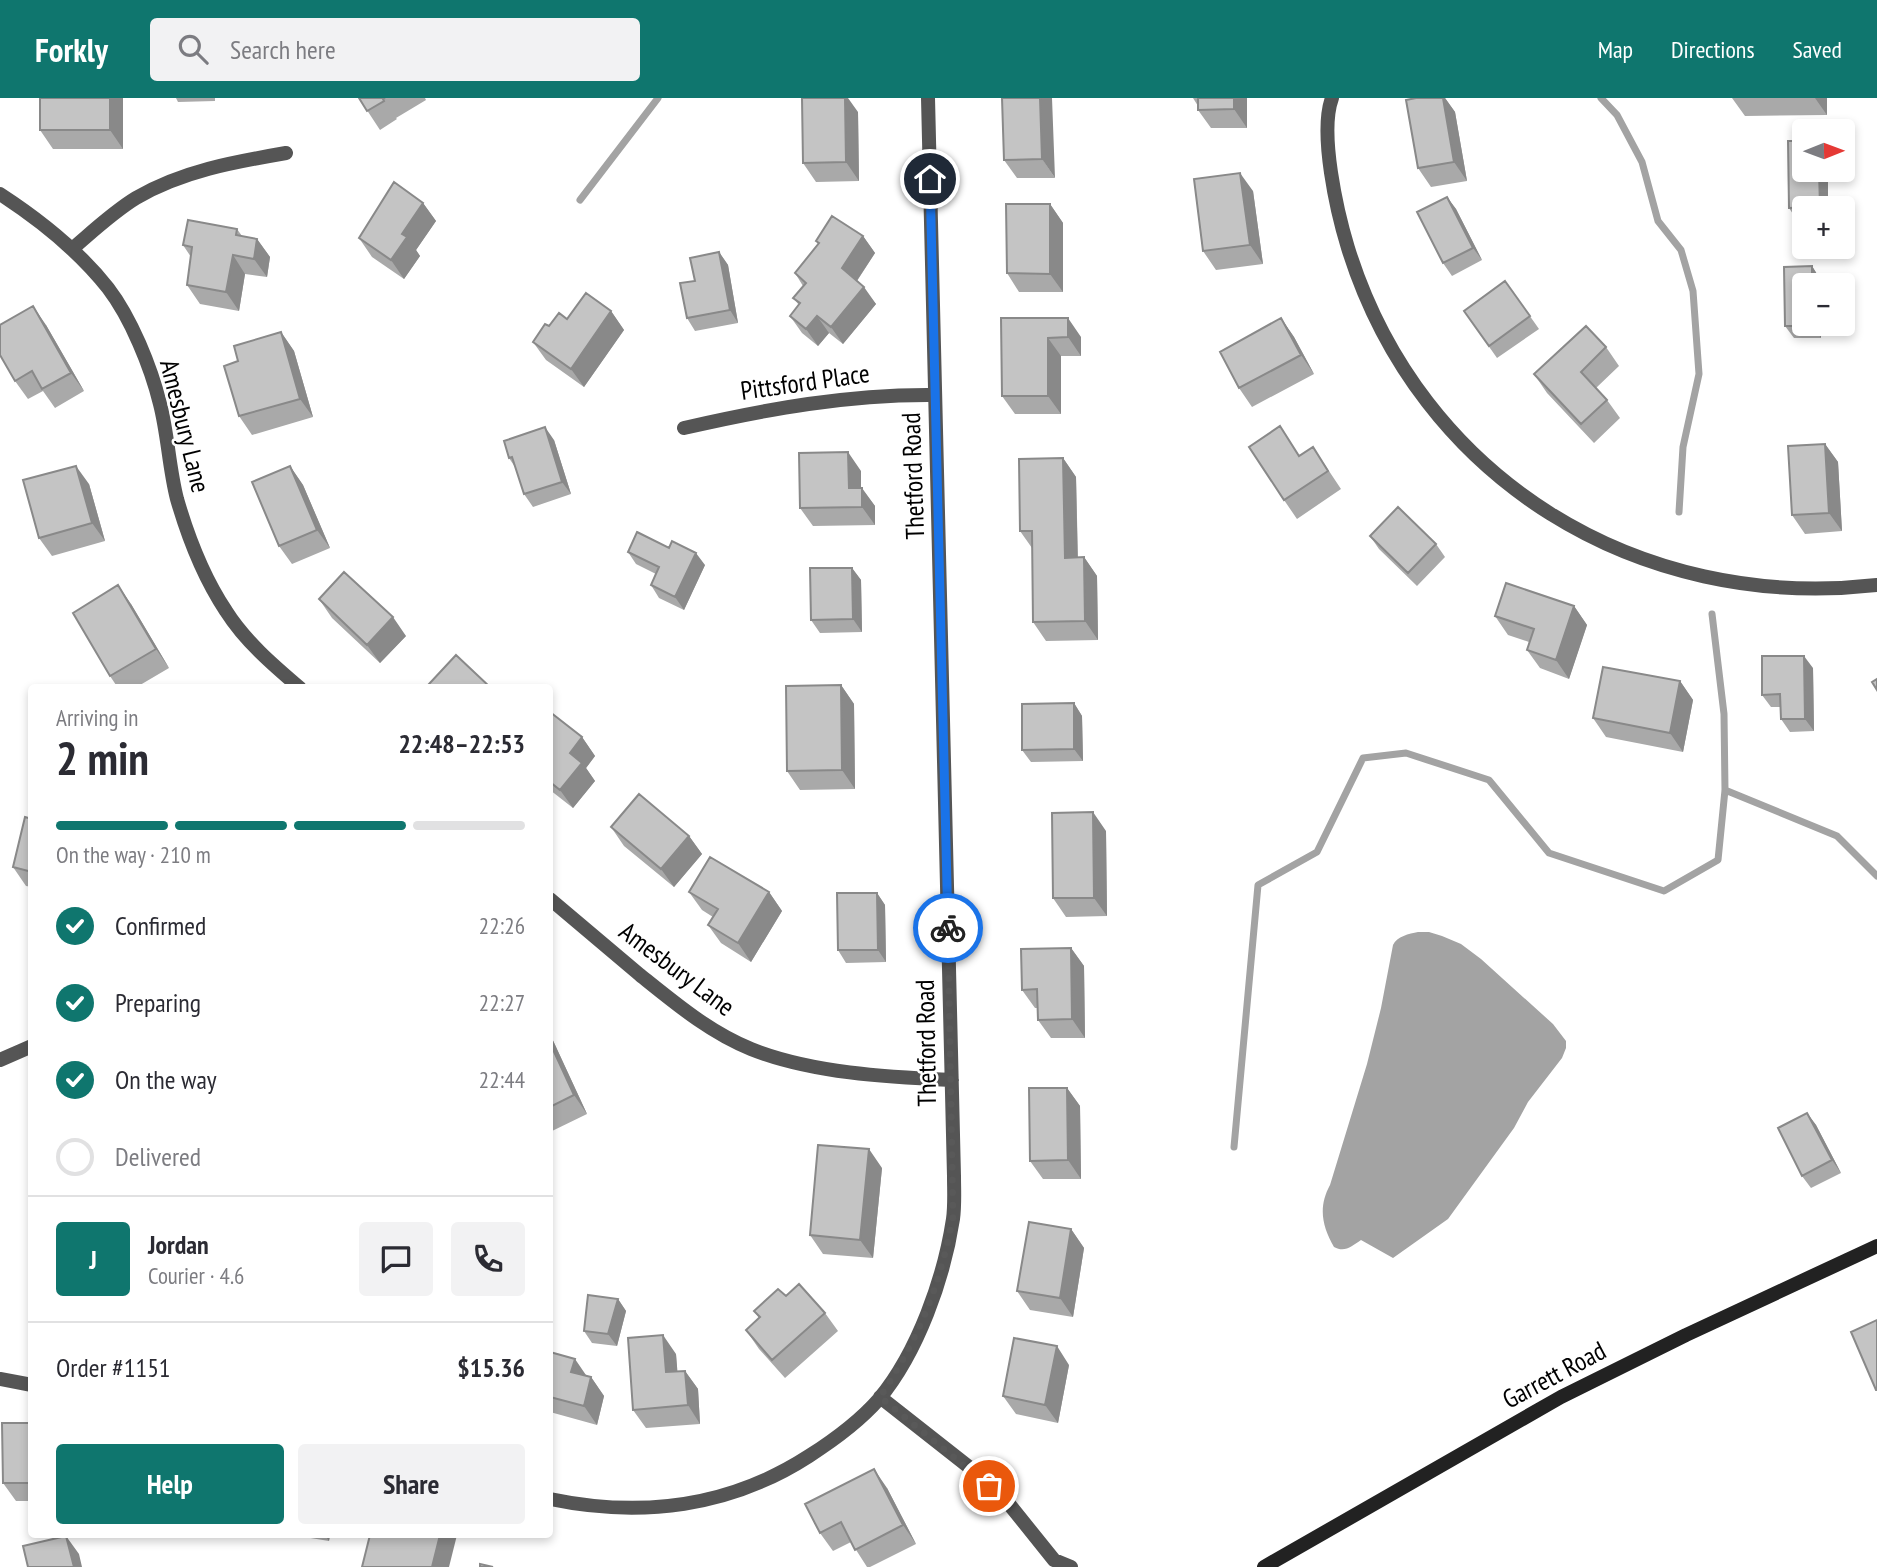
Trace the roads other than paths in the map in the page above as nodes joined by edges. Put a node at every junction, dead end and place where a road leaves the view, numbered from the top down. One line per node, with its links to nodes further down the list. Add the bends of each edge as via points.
1 (928, 98): 6 (street, Thetford Road)
2 (1332, 98): 8 (street, via 1327,110 1334,194 1366,298 1410,380 1449,428 1507,483 1567,525 1688,574 1757,586)
3 (286, 153): 5 (street, via 170,181 136,199)
4 (0, 194): 5 (street, Amesbury Lane)
5 (72, 249): 9 (street, Amesbury Lane, via 109,290 152,375 177,498 208,578 247,638)
6 (935, 395): 7 (street, Pittsford Place, via 834,399); 13 (street, Thetford Road)
7 (684, 428)
8 (1877, 585)
9 (296, 684)
10 (553, 902): 13 (street, Amesbury Lane, via 684,1011 751,1049 815,1066)
11 (28, 1048): 12 (street)
12 (0, 1060)
13 (952, 1080): 17 (street, Thetford Road, via 953,1217 945,1261 906,1357)
14 (1877, 1246): 21 (street, Garrett Road, via 1561,1397)
15 (0, 1379): 16 (street)
16 (28, 1384)
17 (880, 1397): 18 (street, Thetford Road, via 830,1442 794,1466 712,1499 626,1509); 19 (street, via 1009,1504)
18 (553, 1500)
19 (1054, 1564): 20 (street)
20 (1071, 1567)
21 (1264, 1567)

